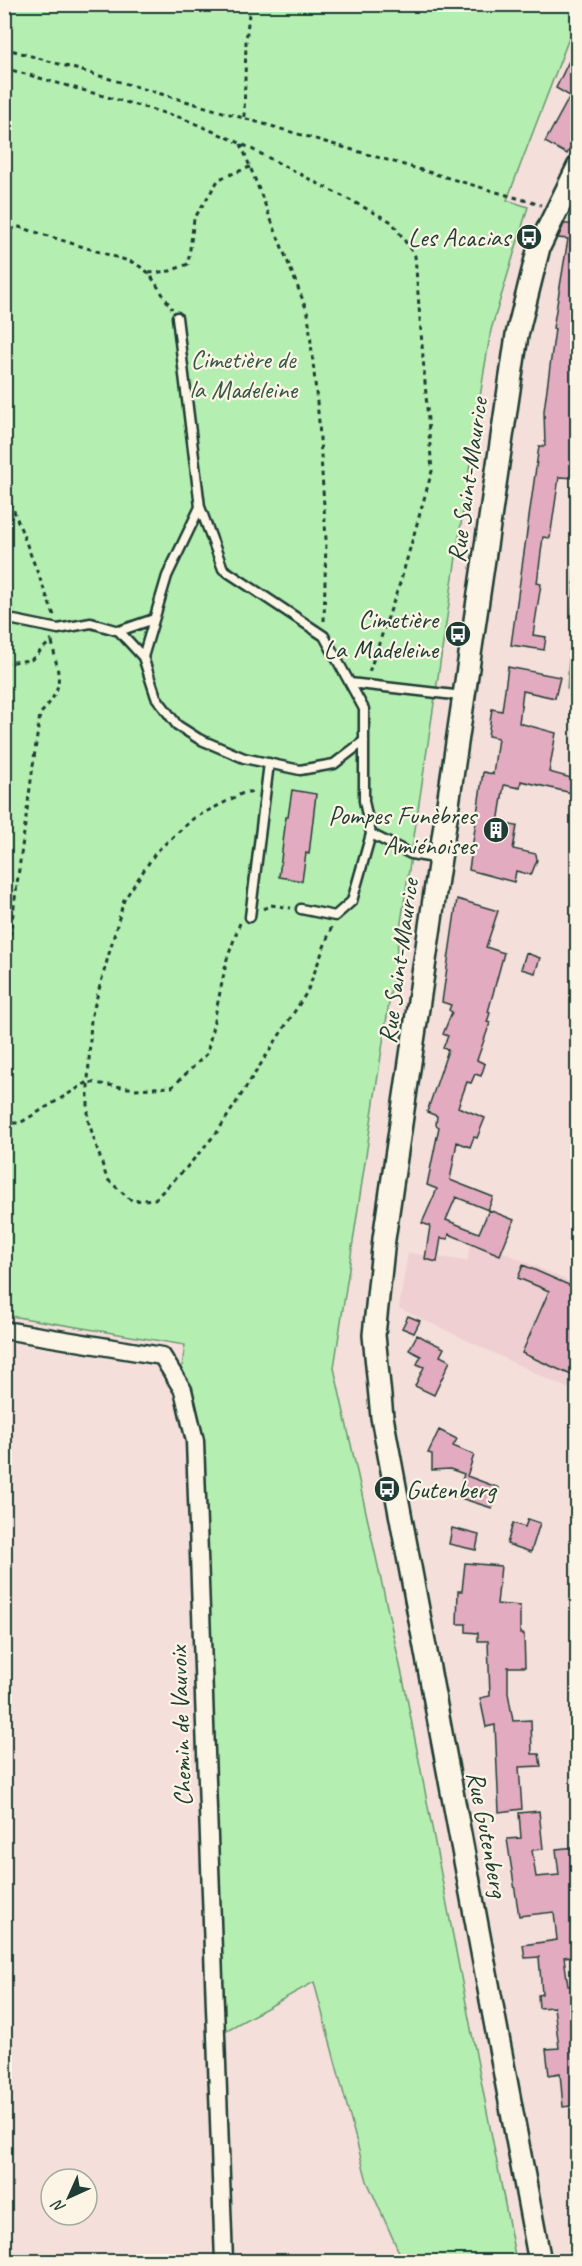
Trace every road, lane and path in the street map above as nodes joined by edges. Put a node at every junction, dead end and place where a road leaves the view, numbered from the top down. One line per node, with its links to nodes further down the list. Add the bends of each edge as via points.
1 (250, 4): 4 (path)
2 (4, 48): 4 (path)
3 (4, 68): 5 (path, via 182,118)
4 (244, 117): 8 (path)
5 (240, 143): 6 (path); 23 (path, via 392,222 415,256 432,471)
6 (250, 167): 10 (path, via 219,179 194,219 188,264); 18 (path, via 308,313 320,422 326,540)
7 (578, 167): 8 (street, Rue Saint-Maurice)
8 (559, 203): 24 (street, Rue Saint-Maurice, via 539,247 517,335)
9 (4, 236): 10 (path, via 16,226 135,263)
10 (149, 273): 11 (path)
11 (177, 317): 13 (lane)
12 (4, 485): 16 (path)
13 (200, 507): 15 (lane, via 167,576); 18 (lane, via 223,569)
14 (4, 618): 16 (lane)
15 (154, 619): 17 (lane); 20 (lane)
16 (58, 629): 17 (lane, via 90,623); 19 (path)
17 (119, 631): 20 (lane)
18 (324, 636): 22 (lane)
19 (51, 641): 21 (path, via 31,660); 33 (path, via 58,688 56,697 40,714)
20 (143, 657): 26 (lane, via 156,697 177,725 244,758)
21 (4, 663)
22 (350, 683): 23 (lane); 25 (lane, via 364,709)
23 (367, 685): 24 (lane)
24 (464, 696): 29 (street, Rue Saint-Maurice)
25 (364, 741): 26 (lane, via 334,764 300,770); 28 (lane, via 364,801)
26 (269, 763): 27 (lane)
27 (266, 789): 32 (lane); 34 (path, via 243,793 194,818 156,852 124,900 91,1018)
28 (371, 834): 29 (lane, via 411,854); 31 (lane, via 352,901)
29 (440, 859): 37 (street, Rue Saint-Maurice, via 375,1323)
30 (301, 909): 31 (lane); 32 (path, via 271,905)
31 (335, 916): 34 (path, via 307,992 263,1063 218,1131 155,1199 132,1202 107,1179 88,1120)
32 (250, 917): 34 (path, via 241,922 227,959 207,1054 172,1087 135,1089)
33 (4, 980)
34 (88, 1082): 35 (path, via 20,1123)
35 (4, 1123)
36 (4, 1330): 38 (street, Chemin de Vauvoix, via 162,1356 183,1390 195,1441)
37 (382, 1416): 39 (street, Rue Gutenberg)
38 (224, 2262)
39 (540, 2262)

